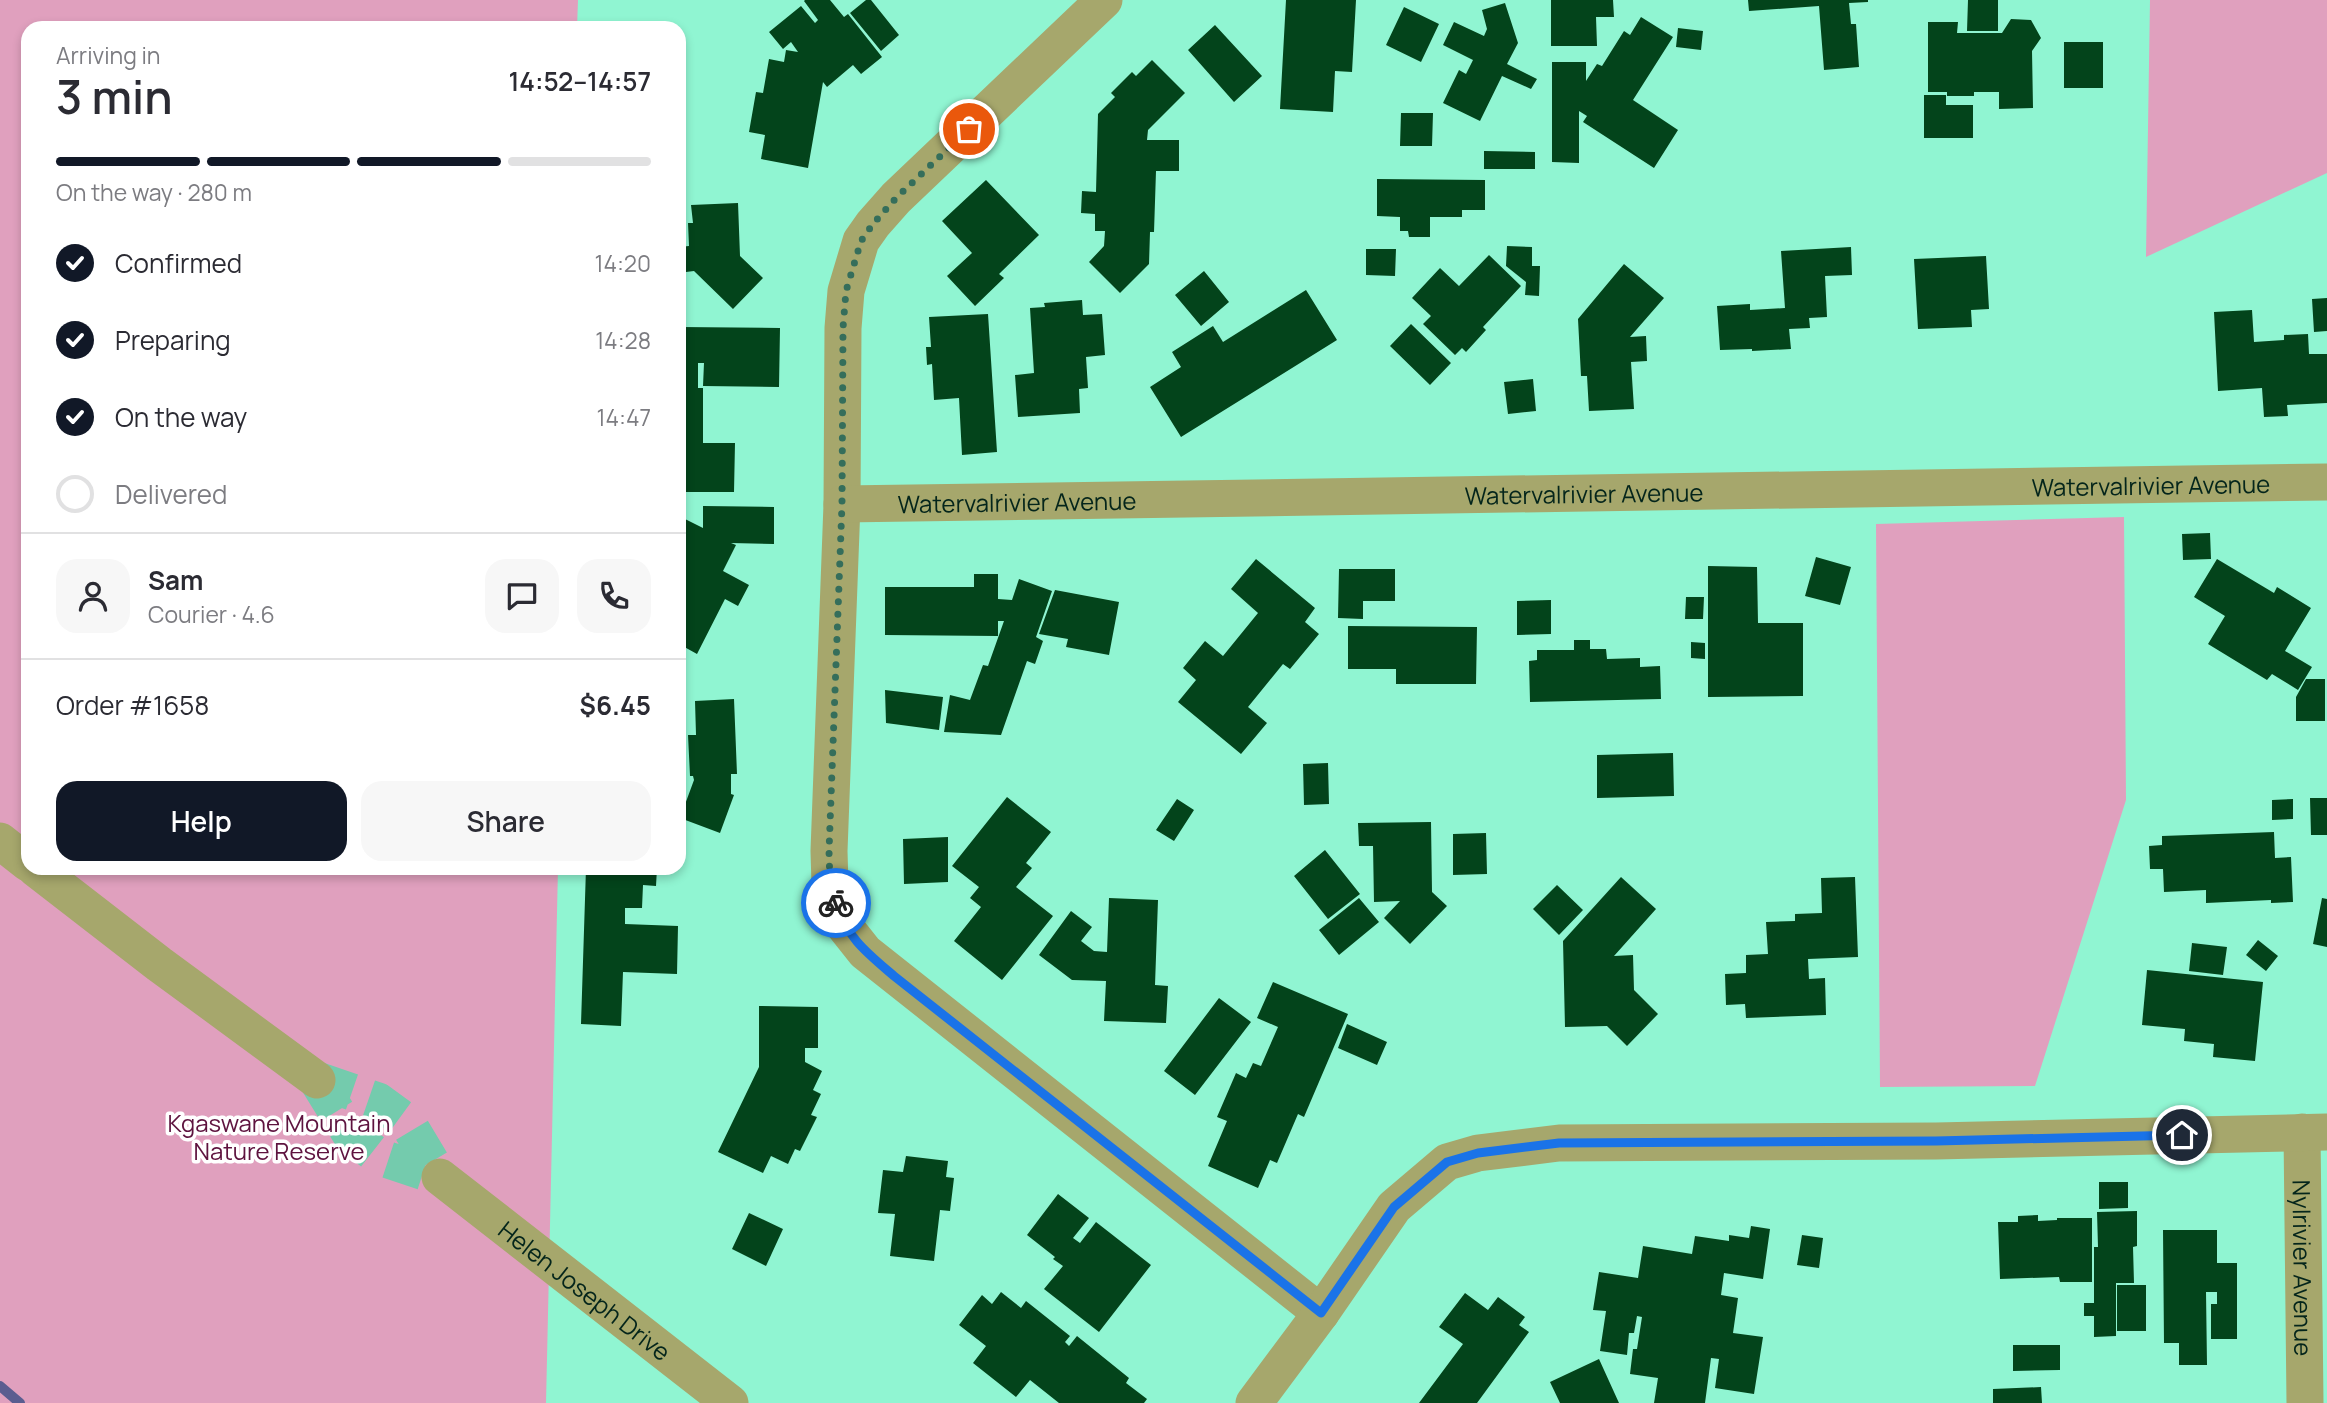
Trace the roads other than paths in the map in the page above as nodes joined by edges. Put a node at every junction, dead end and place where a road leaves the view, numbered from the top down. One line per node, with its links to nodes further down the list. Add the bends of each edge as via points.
1 (1104, 0): 3 (street, via 896,198 861,241 846,291 843,328)
2 (2327, 482): 3 (street, Watervalrivier Avenue)
3 (842, 504): 10 (street, via 829,851 830,885 842,923 865,952 894,976)
4 (0, 841): 5 (street)
5 (21, 858)
6 (44, 875): 7 (street)
7 (317, 1080)
8 (2314, 1132): 10 (street, via 1950,1141 1559,1143 1478,1153 1447,1162 1394,1207); 13 (street, Nylrivier Avenue)
9 (440, 1177): 11 (street, Helen Joseph Drive)
10 (1321, 1313): 12 (street)
11 (730, 1403)
12 (1254, 1403)
13 (2305, 1403)

